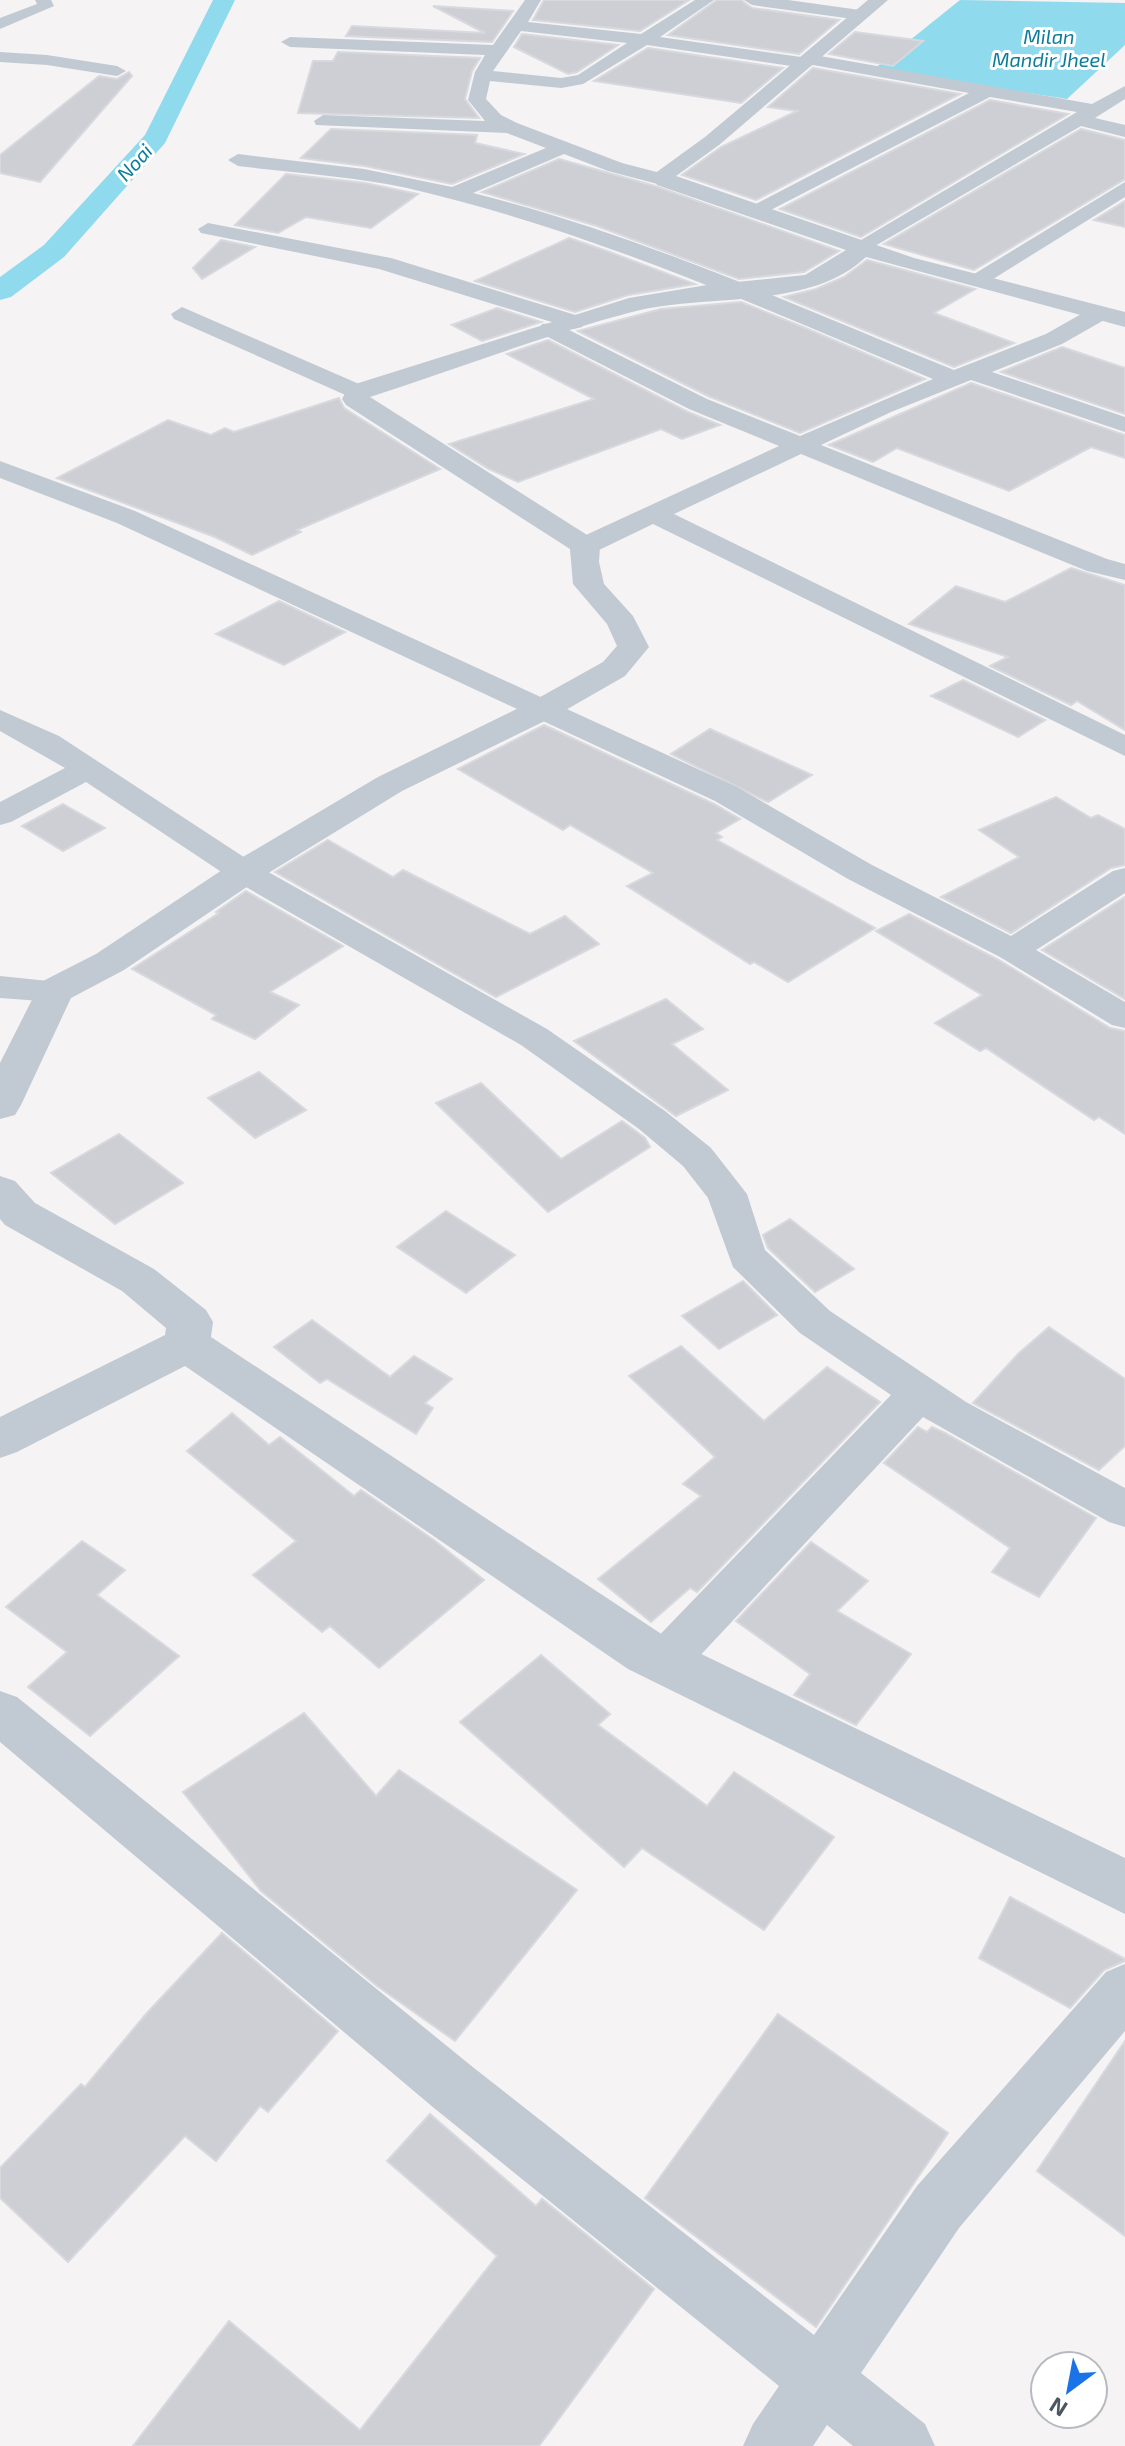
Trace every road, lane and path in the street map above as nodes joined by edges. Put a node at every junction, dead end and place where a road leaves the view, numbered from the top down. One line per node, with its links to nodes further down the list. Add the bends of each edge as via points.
1 (43, 0): 8 (street, via 46,6)
2 (533, 0): 9 (street)
3 (752, 0): 7 (street)
4 (879, 0): 7 (street)
5 (666, 2): 6 (street)
6 (700, 4): 10 (street)
7 (860, 15): 14 (street)
8 (0, 24)
9 (519, 26): 10 (street); 12 (street)
10 (647, 40): 14 (street); 16 (street, via 574,82)
11 (290, 42): 12 (street)
12 (496, 50): 16 (street)
13 (0, 57): 15 (street)
14 (807, 61): 17 (street); 25 (street, via 665,174)
15 (117, 71)
16 (483, 75): 21 (street, via 477,100)
17 (987, 91): 19 (street); 28 (street)
18 (1125, 91): 19 (street)
19 (1087, 115): 22 (street); 30 (street)
20 (323, 121): 21 (street)
21 (510, 127): 23 (street)
22 (1125, 131)
23 (562, 148): 25 (street); 27 (street)
24 (238, 160): 27 (street, via 403,181)
25 (665, 180): 28 (street)
26 (1125, 188): 31 (street)
27 (453, 194): 32 (street, via 555,223)
28 (757, 211): 30 (street)
29 (208, 229): 36 (street, via 383,263)
30 (863, 247): 31 (street); 32 (street, via 811,281)
31 (977, 279): 34 (street)
32 (740, 291): 36 (street, via 629,305); 37 (street)
33 (182, 314): 38 (street)
34 (1098, 314): 35 (street); 37 (street, via 1054,339)
35 (1125, 320)
36 (562, 326): 38 (street); 40 (street, via 698,404)
37 (962, 376): 39 (street); 40 (street)
38 (358, 392): 43 (street, via 355,399)
39 (1125, 425)
40 (799, 447): 42 (street); 44 (street)
41 (0, 469): 45 (street, via 126,517)
42 (651, 513): 43 (street); 47 (street)
43 (585, 546): 45 (street, via 582,570 594,595 621,621 633,647 614,669)
44 (1125, 572)
45 (545, 708): 50 (street, via 390,784); 52 (street, via 726,794 860,872)
46 (0, 719): 48 (street)
47 (1125, 747)
48 (86, 769): 49 (street); 50 (street)
49 (0, 815)
50 (244, 872): 54 (street, via 110,962); 59 (street, via 534,1037 652,1120 697,1157 727,1194 747,1257 815,1322)
51 (1125, 878): 52 (street)
52 (1012, 950): 55 (street)
53 (0, 987): 54 (street)
54 (55, 991): 56 (street)
55 (1125, 1017)
56 (0, 1105)
57 (0, 1191): 58 (street, via 20,1214 138,1280 190,1322)
58 (187, 1344): 60 (street); 62 (street)
59 (920, 1393): 61 (street, via 951,1414); 62 (street)
60 (0, 1439)
61 (1117, 1493)
62 (664, 1662): 64 (street)
63 (0, 1712): 66 (street)
64 (1125, 1887)
65 (1125, 1990): 66 (street, via 938,2207)
66 (819, 2382): 67 (street); 68 (street)
67 (775, 2446)
68 (903, 2446)

